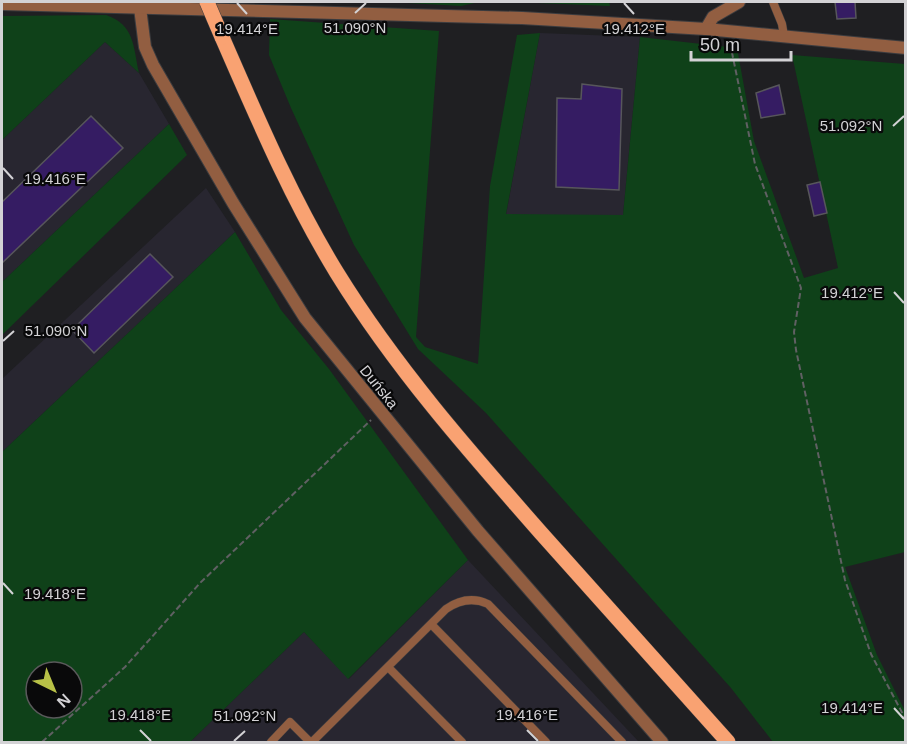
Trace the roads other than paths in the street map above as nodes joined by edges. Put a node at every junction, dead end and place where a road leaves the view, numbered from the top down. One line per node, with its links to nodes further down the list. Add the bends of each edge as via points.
1 (207, 2): 17 (main road, bridge, via 303,212 337,273 389,351 453,434)
2 (740, 2): 6 (street, via 713,17)
3 (773, 2): 7 (lane)
4 (2, 4): 5 (street)
5 (140, 8): 6 (street, via 522,18); 16 (street, Duńska, via 145,46 153,65 294,303 478,531)
6 (706, 29): 7 (street)
7 (784, 36): 8 (street)
8 (906, 48)
9 (431, 624): 10 (lane); 14 (lane); 15 (lane, via 460,601 488,604)
10 (388, 667): 12 (lane); 13 (lane)
11 (271, 742): 12 (lane, via 290,722)
12 (311, 742)
13 (462, 742)
14 (546, 742)
15 (622, 742)
16 (662, 742)
17 (728, 742)

